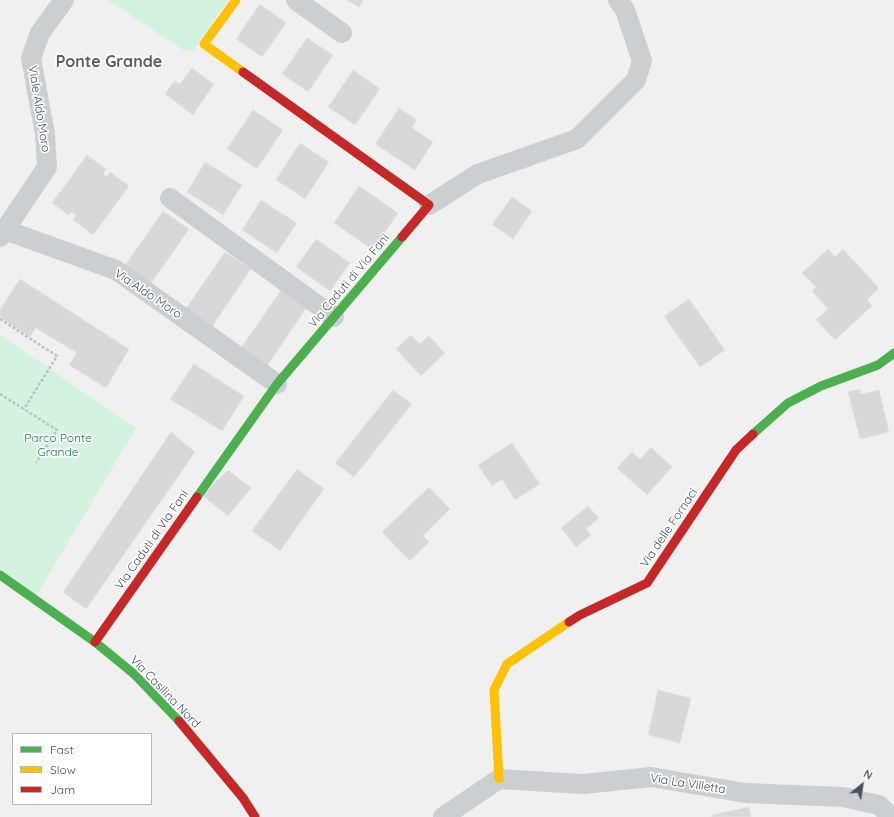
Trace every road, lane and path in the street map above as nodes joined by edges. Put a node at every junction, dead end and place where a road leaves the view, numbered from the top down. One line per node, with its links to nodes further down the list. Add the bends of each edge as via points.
1 (64, 0): 8 (street, Viale Aldo Moro, via 40,33 31,58 45,134 47,166)
2 (236, 0): 7 (street, via 204,44)
3 (296, 0): 5 (street)
4 (618, 0): 7 (street, via 625,10 642,61 636,80 577,139 478,174)
5 (342, 33)
6 (170, 198): 9 (street)
7 (430, 205): 9 (street, Via Caduti di Via Fani)
8 (4, 227): 12 (street, Via Aldo Moro, via 116,270)
9 (334, 317): 12 (street, Via Caduti di Via Fani)
10 (0, 318): 14 (path, via 57,356)
11 (894, 353): 18 (street, Via delle Fornaci, via 878,365 821,386 788,403 736,450 647,583 580,615 507,664 494,690)
12 (277, 384): 17 (street, Via Caduti di Via Fani)
13 (0, 394): 14 (path)
14 (24, 409): 15 (path, via 57,430)
15 (36, 464)
16 (0, 574): 17 (street, Via Casilina Nord)
17 (95, 642): 19 (street, Via Casilina Nord, via 134,674 187,729 243,798)
18 (499, 779): 20 (street); 21 (street, Via La Villetta, via 583,784 651,777 745,793 843,797 879,805)
19 (255, 817)
20 (443, 817)
21 (892, 817)

